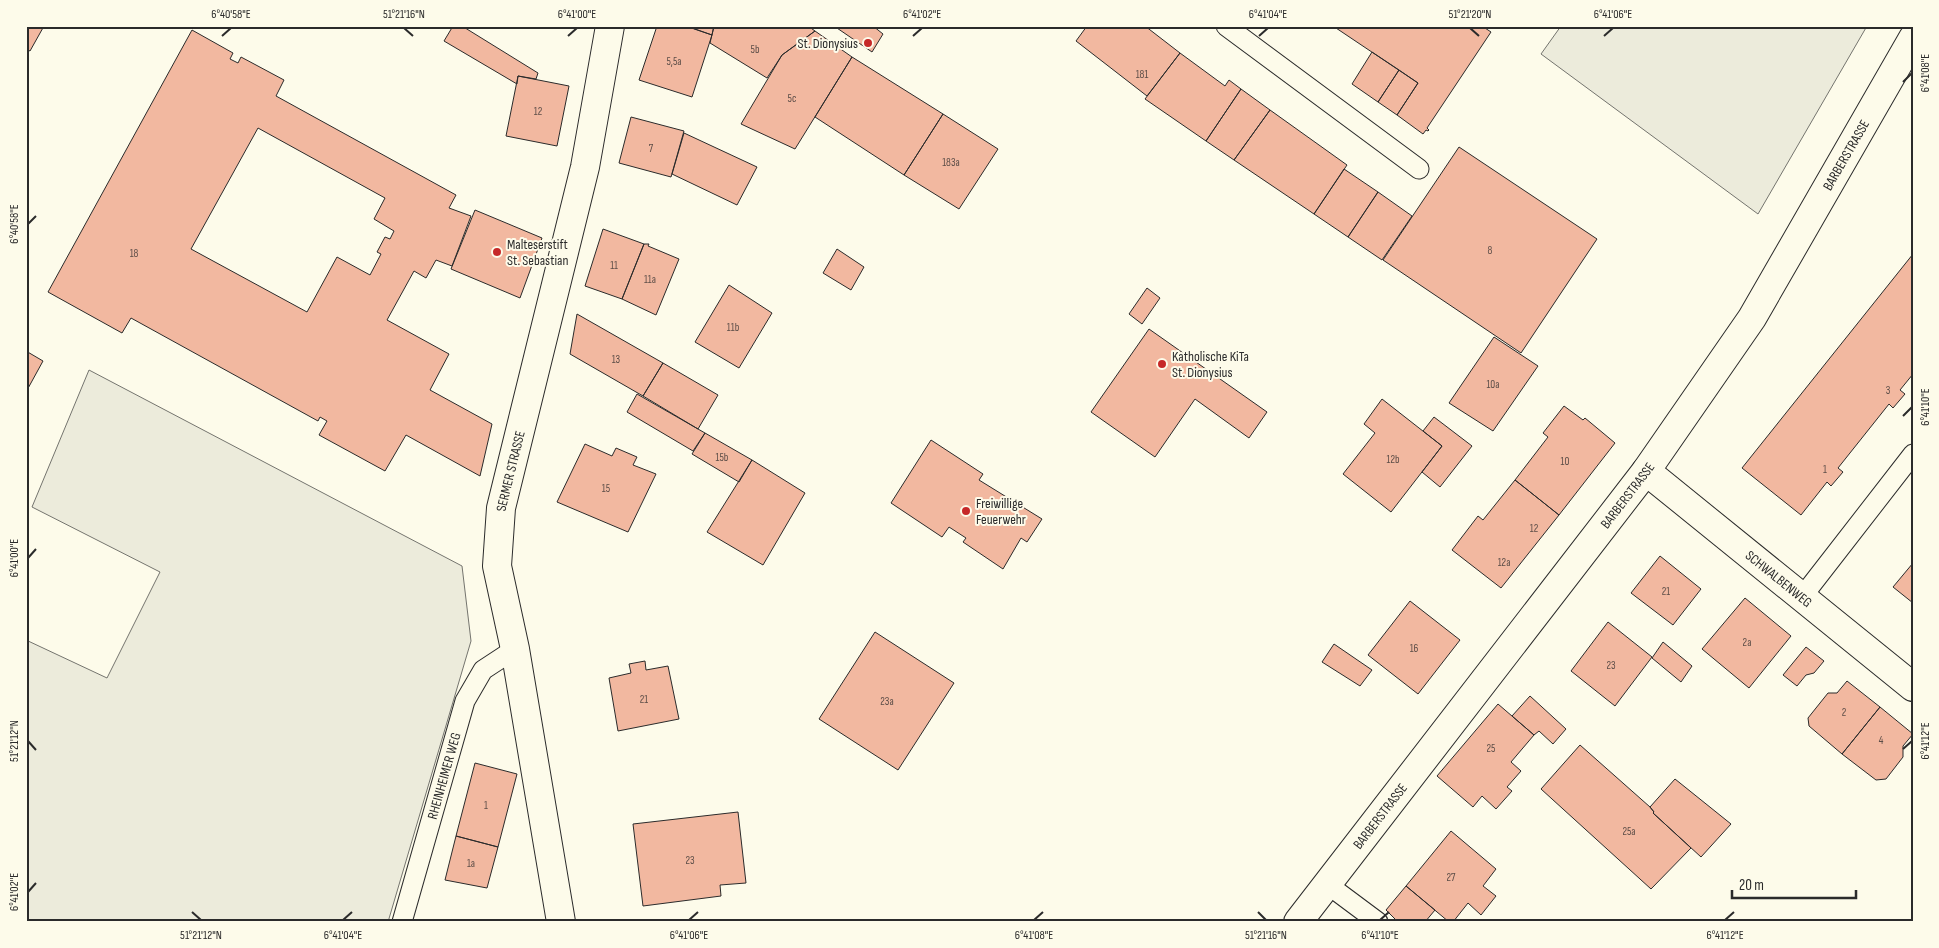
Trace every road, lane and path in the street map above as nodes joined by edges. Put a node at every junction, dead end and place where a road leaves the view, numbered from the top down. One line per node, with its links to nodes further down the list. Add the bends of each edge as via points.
1 (610, 26): 8 (street, SERMER STRASSE, via 585,167 500,508 497,566)
2 (1226, 26): 4 (lane)
3 (1913, 38): 6 (street, BARBERSTRASSE, via 1752,318)
4 (1419, 169)
5 (1913, 454): 7 (lane)
6 (1646, 471): 7 (street, SCHWALBENWEG); 10 (street, BARBERSTRASSE)
7 (1802, 597): 9 (street, SCHWALBENWEG)
8 (515, 649): 11 (lane, RHEINHEIMER WEG, via 483,670 465,701); 12 (street, SERMER STRASSE)
9 (1913, 687)
10 (1327, 884): 13 (street, BARBERSTRASSE); 14 (lane)
11 (402, 922)
12 (561, 922)
13 (1298, 922)
14 (1378, 922)

